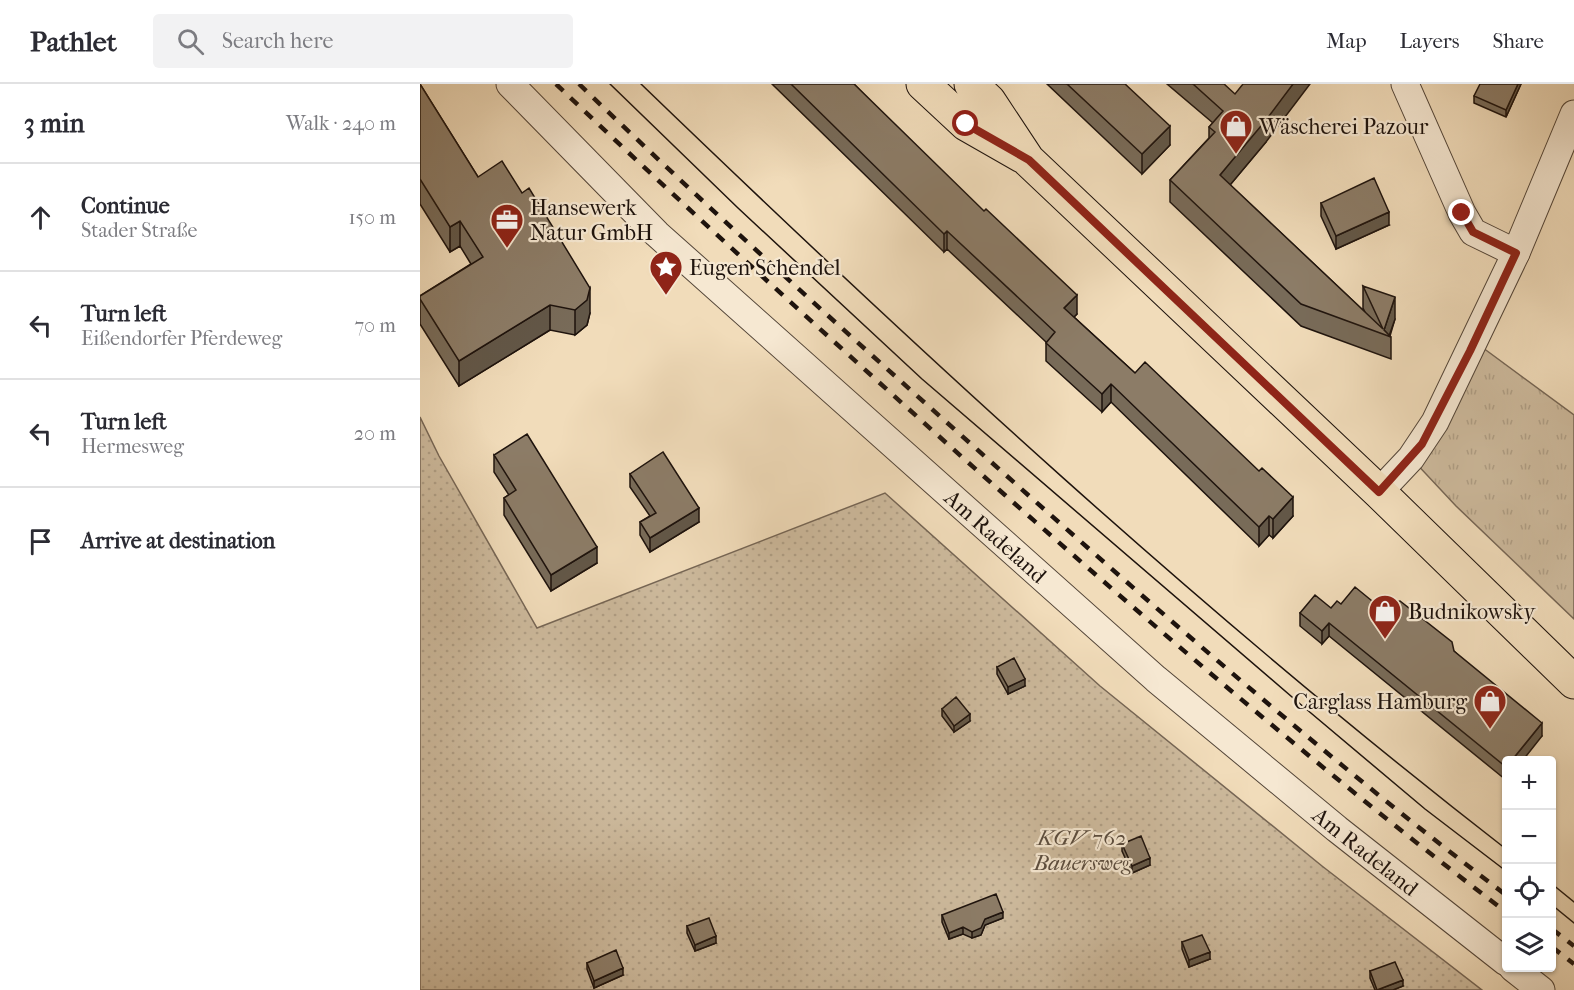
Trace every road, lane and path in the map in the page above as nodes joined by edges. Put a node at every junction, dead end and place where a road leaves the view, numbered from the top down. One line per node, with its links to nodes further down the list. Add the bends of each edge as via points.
1 (510, 84): 10 (street, Am Radeland, via 657,234 1156,679)
2 (923, 84): 6 (main road, via 966,124)
3 (971, 84): 6 (main road, via 989,102)
4 (1405, 84): 7 (street, via 1473,232)
5 (1574, 114): 7 (street)
6 (1029, 160): 8 (main road)
7 (1516, 253): 8 (street, via 1426,436)
8 (1379, 492): 9 (main road)
9 (1574, 682)
10 (1502, 960)
11 (1518, 972): 12 (street)
12 (1541, 990)

